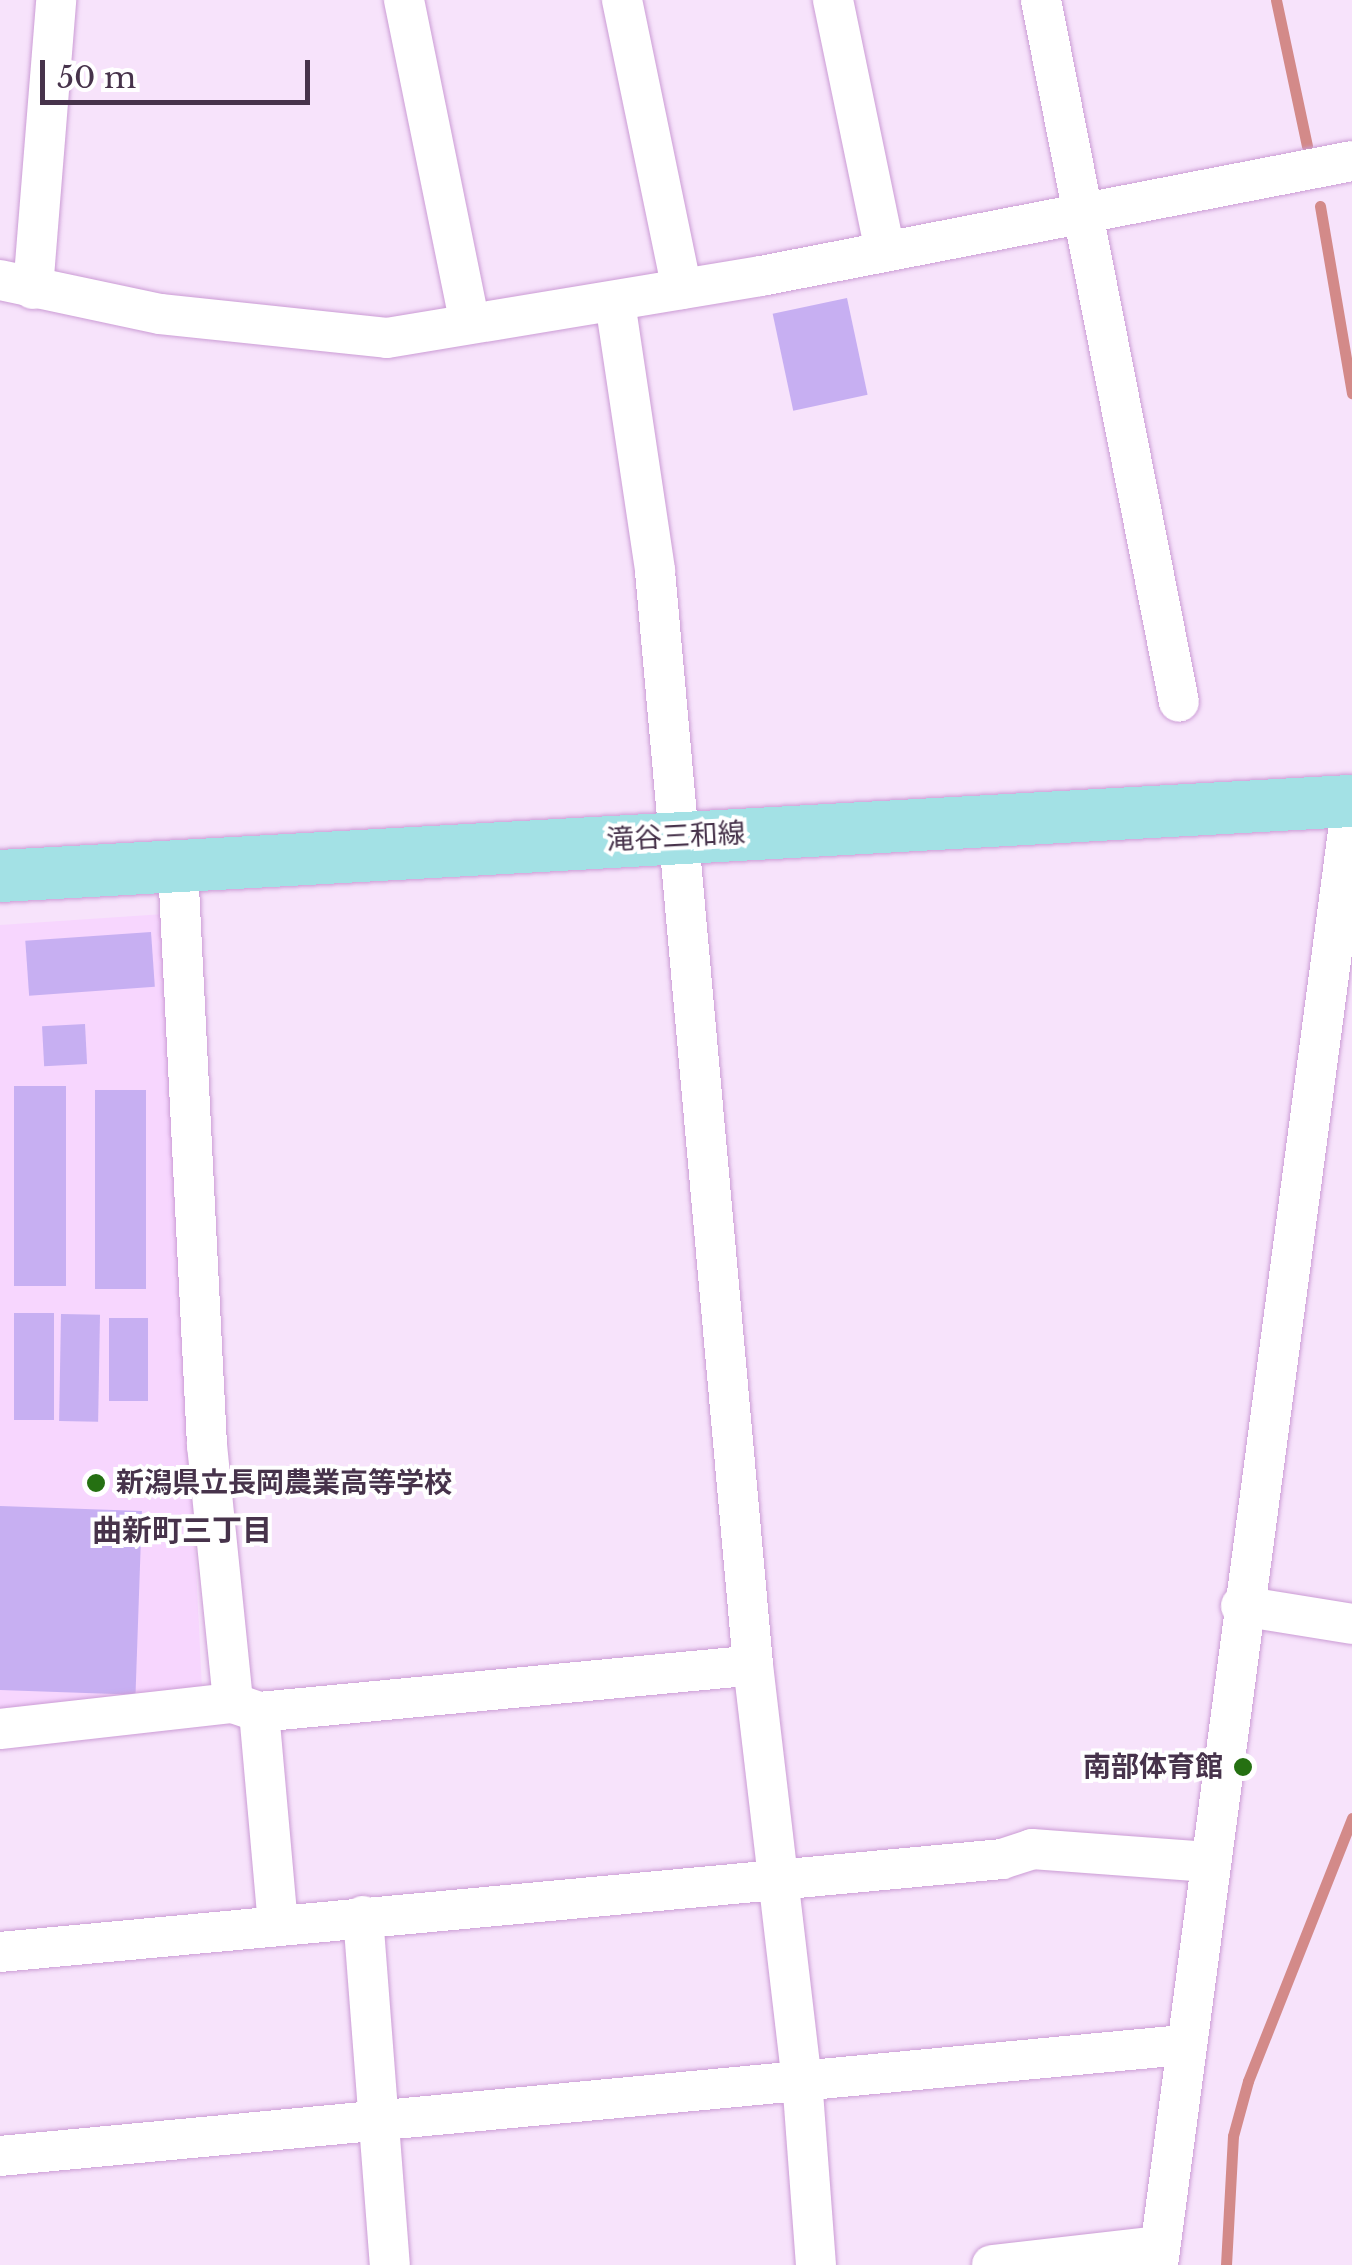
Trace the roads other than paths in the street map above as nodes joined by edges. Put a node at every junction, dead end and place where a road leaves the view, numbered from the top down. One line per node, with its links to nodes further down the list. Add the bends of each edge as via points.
1 (56, 0): 9 (street)
2 (404, 0): 12 (street)
3 (622, 0): 10 (street)
4 (833, 0): 8 (street)
5 (1041, 0): 7 (street)
6 (1352, 161): 7 (street)
7 (1081, 216): 8 (street); 13 (street)
8 (885, 250): 10 (street)
9 (16, 285): 12 (street, via 289,332 387,338)
10 (682, 289): 11 (street)
11 (615, 302): 12 (street); 15 (street, via 655,571)
12 (470, 324)
13 (1179, 702)
14 (1352, 801): 15 (main road, 滝谷三和線); 18 (street)
15 (680, 836): 16 (main road, 滝谷三和線); 20 (street)
16 (178, 867): 17 (main road, 滝谷三和線); 21 (street, via 206,1445)
17 (0, 876)
18 (1241, 1606): 19 (street); 23 (street)
19 (1352, 1624)
20 (753, 1665): 21 (street); 24 (street)
21 (246, 1708): 22 (street); 26 (street)
22 (0, 1729)
23 (1209, 1862): 24 (street, via 1032,1849 1002,1860); 28 (street)
24 (776, 1882): 25 (street); 29 (street)
25 (363, 1916): 26 (street); 30 (street)
26 (278, 1923): 27 (street)
27 (0, 1952)
28 (1184, 2045): 29 (street); 32 (street)
29 (802, 2079): 30 (street); 34 (street)
30 (380, 2117): 31 (street); 33 (street)
31 (0, 2156)
32 (1158, 2256): 35 (street)
33 (390, 2265)
34 (816, 2265)
35 (992, 2265)

